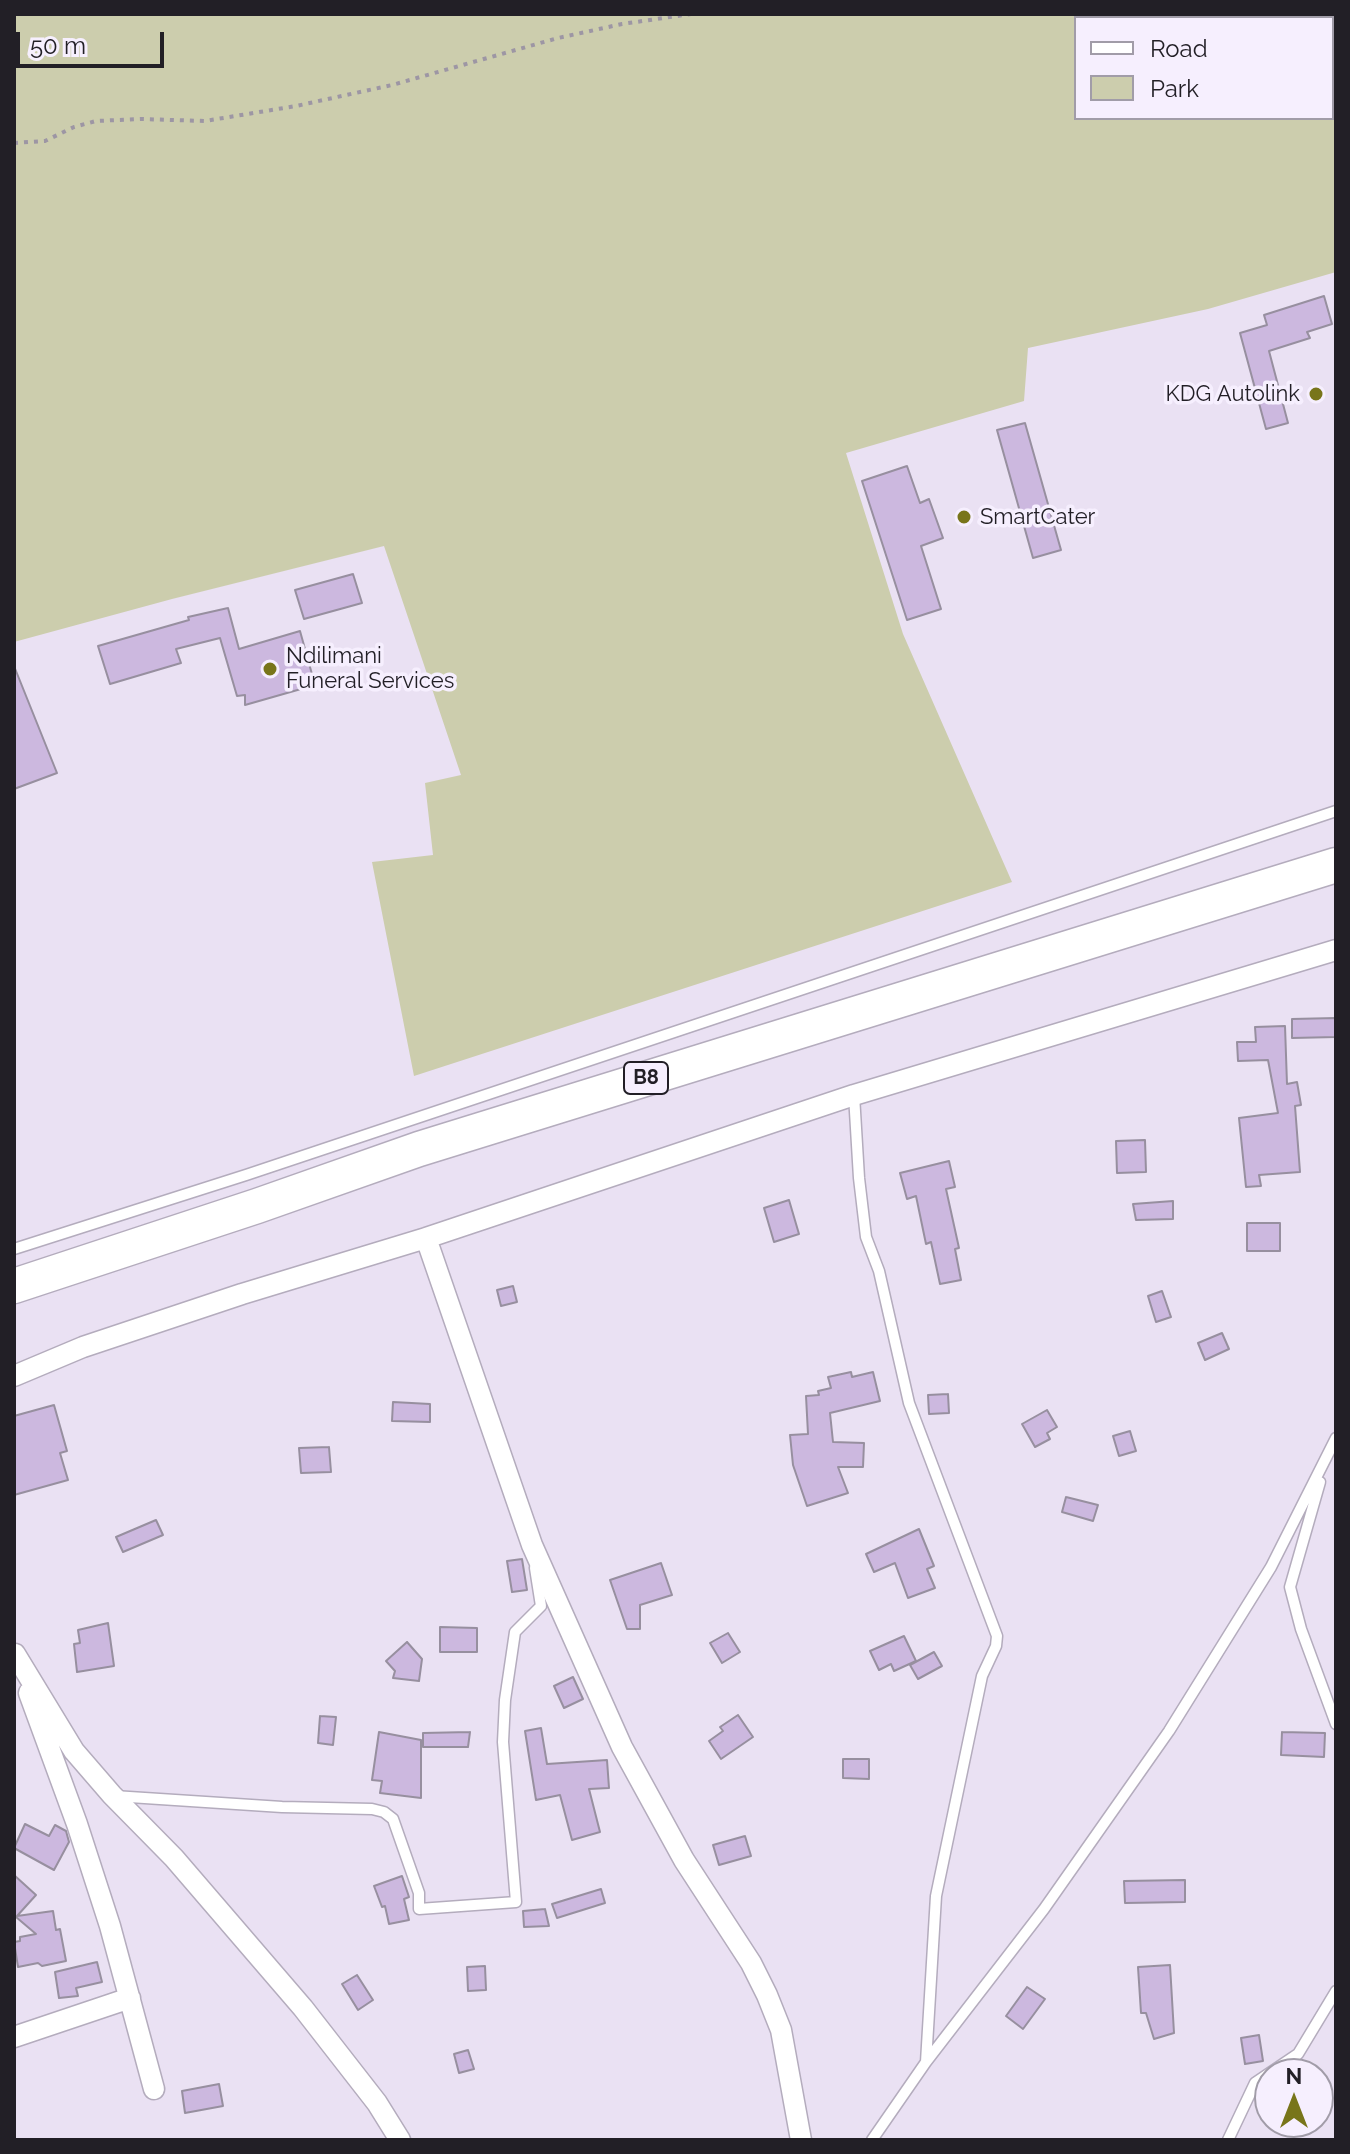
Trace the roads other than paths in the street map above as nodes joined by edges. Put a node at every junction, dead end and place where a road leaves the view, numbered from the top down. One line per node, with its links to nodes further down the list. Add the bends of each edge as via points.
1 (1336, 811): 6 (lane)
2 (1336, 864): 7 (highway, B8, via 434,1144)
3 (1336, 950): 4 (street)
4 (854, 1095): 5 (street); 18 (lane, via 866,1237 879,1271 909,1403 997,1628 936,1896)
5 (426, 1238): 8 (street, via 97,1342); 11 (street)
6 (14, 1249)
7 (14, 1286)
8 (14, 1376)
9 (1336, 1438): 10 (lane)
10 (1325, 1463): 13 (lane, via 1290,1587); 18 (lane, via 1271,1567 1169,1731 1044,1909)
11 (532, 1545): 14 (lane, via 541,1606 515,1632 503,1742 516,1902 419,1909 419,1893 393,1819 384,1812); 21 (street, via 622,1747 767,1995 781,2030)
12 (14, 1653): 14 (street, via 66,1741); 16 (street, via 77,1824)
13 (1336, 1724)
14 (112, 1795): 20 (street, via 174,1858 303,2008)
15 (1336, 1991): 23 (lane, via 1298,2054 1255,2083)
16 (130, 1998): 17 (street); 19 (street)
17 (14, 2037)
18 (926, 2062): 22 (lane)
19 (154, 2089)
20 (400, 2140)
21 (801, 2140)
22 (872, 2140)
23 (1228, 2140)

